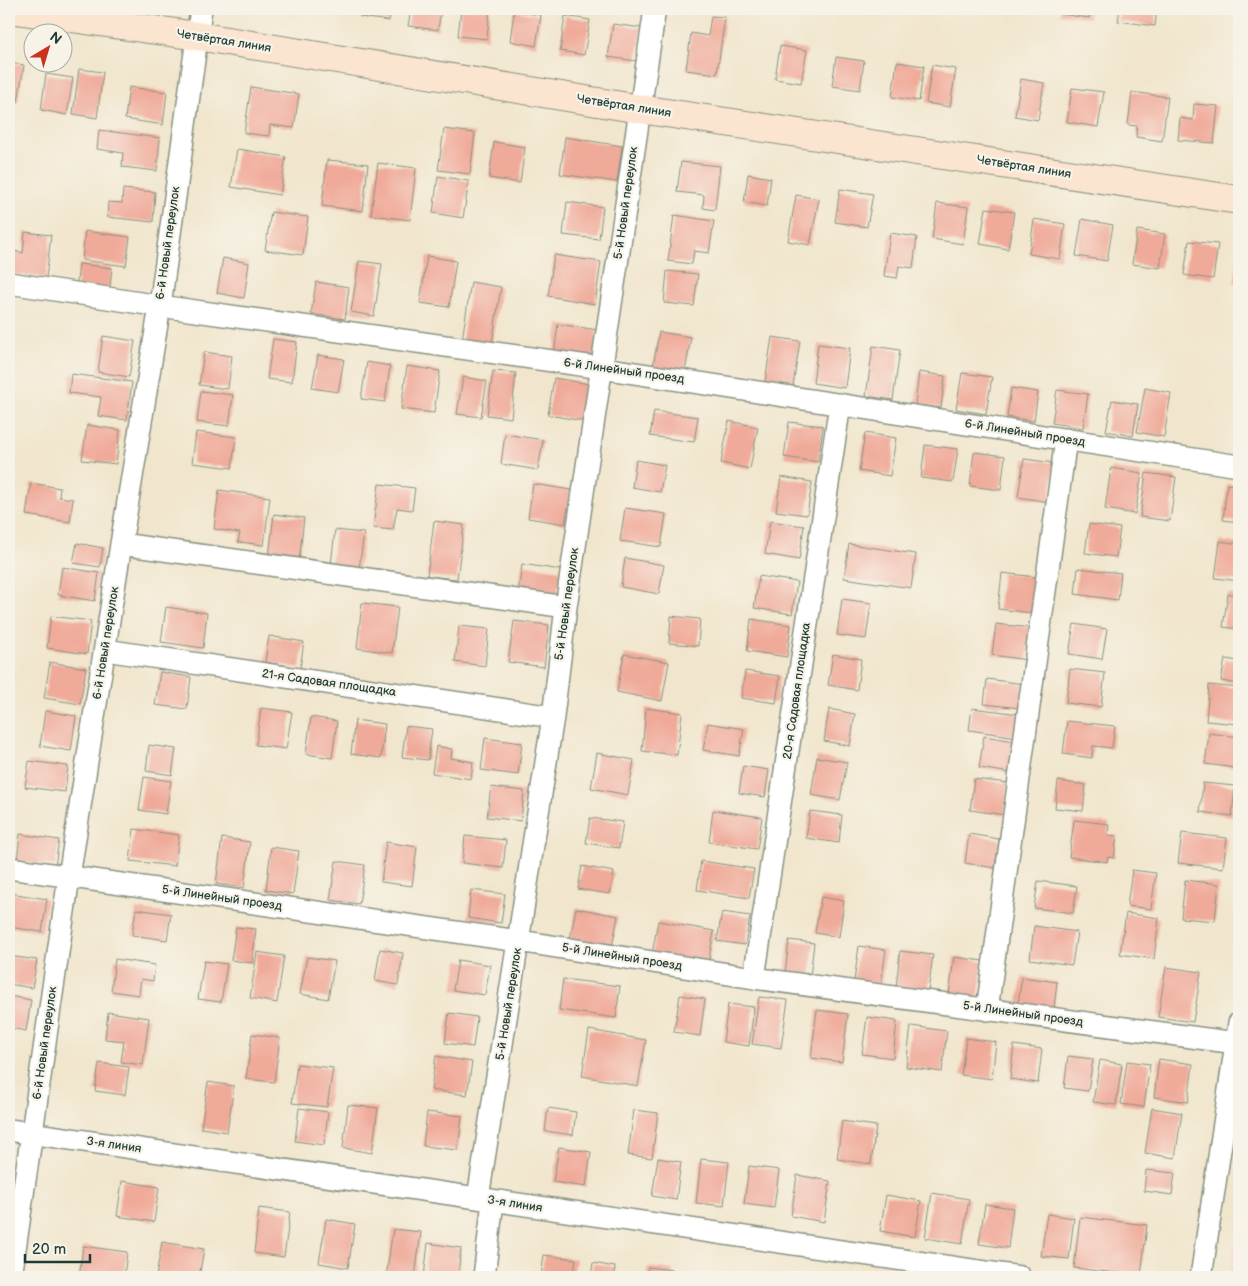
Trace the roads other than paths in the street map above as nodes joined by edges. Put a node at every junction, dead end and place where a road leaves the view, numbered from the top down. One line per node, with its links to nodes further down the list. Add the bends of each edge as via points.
1 (9, 9): 4 (street, Четвёртая линия)
2 (201, 9): 4 (street, 6-й Новый переулок)
3 (655, 9): 5 (street, 5-й Новый переулок)
4 (196, 36): 5 (street, Четвёртая линия); 8 (street, 6-й Новый переулок)
5 (640, 108): 6 (street, Четвёртая линия); 9 (street, 5-й Новый переулок)
6 (1239, 200)
7 (9, 283): 8 (street, 6-й Линейный проезд)
8 (160, 306): 9 (street, 6-й Линейный проезд); 13 (street, 6-й Новый переулок)
9 (602, 368): 10 (street, 6-й Линейный проезд); 14 (street, 5-й Новый переулок)
10 (840, 404): 11 (street, 6-й Линейный проезд); 20 (street, 20-я Садовая площадка)
11 (1066, 439): 12 (street, 6-й Линейный проезд); 21 (street)
12 (1239, 466)
13 (121, 544): 14 (street); 15 (street, 6-й Новый переулок)
14 (566, 608): 16 (street, 5-й Новый переулок)
15 (105, 650): 16 (street, 21-я Садовая площадка); 18 (street, 6-й Новый переулок)
16 (553, 717): 19 (street, 5-й Новый переулок)
17 (9, 868): 18 (street, 5-й Линейный проезд)
18 (69, 876): 19 (street, 5-й Линейный проезд); 24 (street, 6-й Новый переулок)
19 (519, 941): 20 (street, 5-й Линейный проезд); 25 (street, 5-й Новый переулок)
20 (754, 978): 21 (street, 5-й Линейный проезд)
21 (987, 1010): 22 (street, 5-й Линейный проезд)
22 (1238, 1033): 29 (street)
23 (9, 1130): 24 (street, 3-я линия)
24 (32, 1133): 25 (street, 3-я линия); 26 (street, 6-й Новый переулок)
25 (486, 1200): 27 (street, 5-й Новый переулок); 28 (street, 3-я линия)
26 (11, 1277)
27 (484, 1277)
28 (1020, 1277)
29 (1201, 1277)

